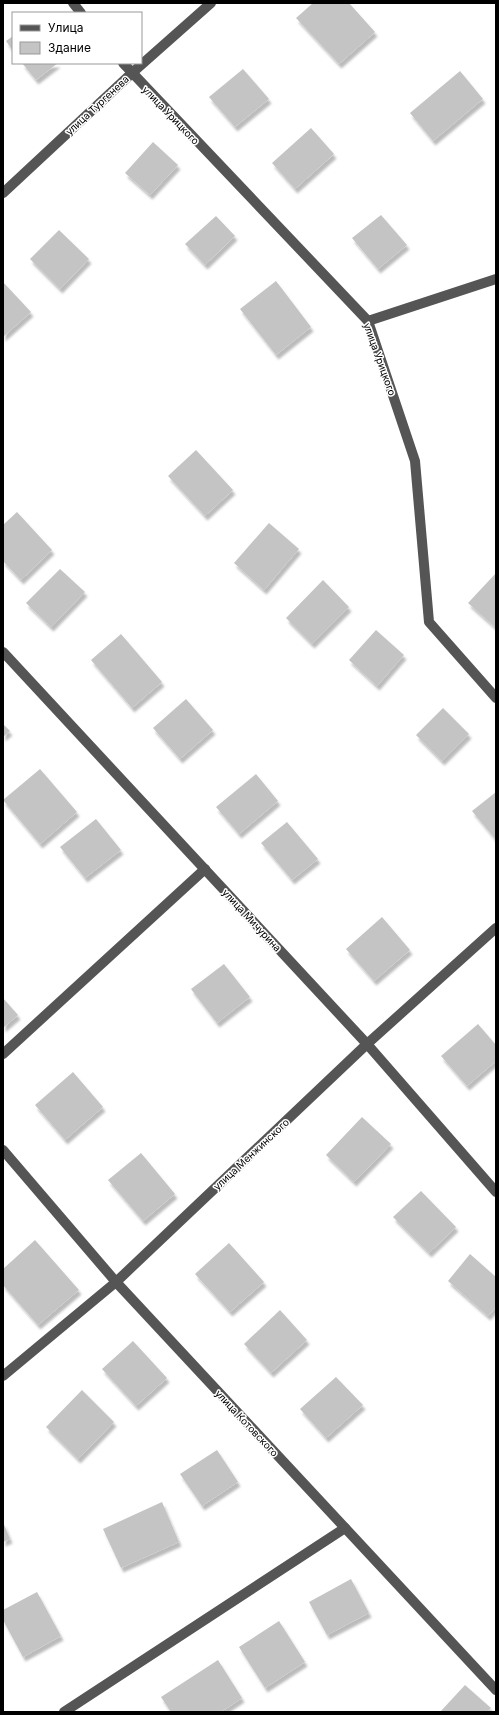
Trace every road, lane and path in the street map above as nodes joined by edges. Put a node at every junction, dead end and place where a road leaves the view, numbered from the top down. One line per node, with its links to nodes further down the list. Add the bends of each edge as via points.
1 (73, 3): 3 (street)
2 (211, 3): 5 (street, улица Тургенева)
3 (80, 12)
4 (124, 64): 5 (street, улица Урицкого)
5 (132, 74): 6 (street, улица Тургенева); 8 (street, улица Урицкого)
6 (3, 193)
7 (496, 279): 8 (street)
8 (368, 321): 10 (street, улица Урицкого, via 415,461 429,622)
9 (3, 652): 11 (street, улица Мичурина)
10 (496, 698)
11 (205, 869): 13 (street, улица Мичурина); 14 (street)
12 (496, 928): 13 (street, улица Менжинского)
13 (367, 1044): 16 (street, улица Мичурина); 17 (street, улица Менжинского)
14 (3, 1054)
15 (3, 1150): 17 (street, улица Котовского)
16 (496, 1192)
17 (116, 1282): 18 (street, улица Менжинского); 19 (street, улица Котовского)
18 (3, 1376)
19 (345, 1528): 20 (street, улица Котовского); 21 (street)
20 (496, 1690)
21 (64, 1712)

